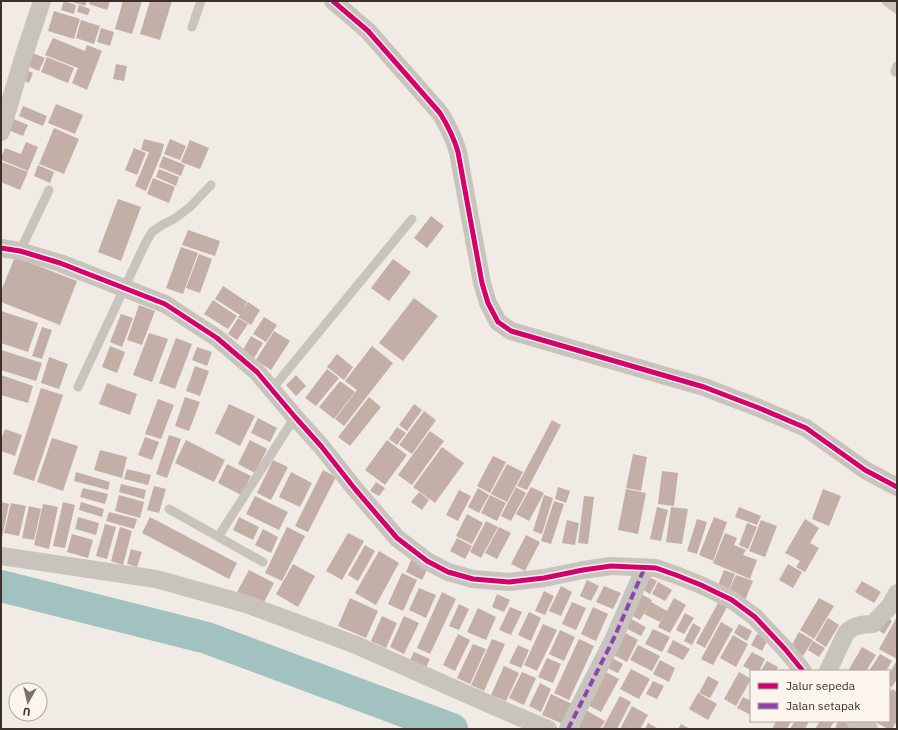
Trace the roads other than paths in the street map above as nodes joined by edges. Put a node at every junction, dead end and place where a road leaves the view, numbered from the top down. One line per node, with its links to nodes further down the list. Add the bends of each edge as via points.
1 (42, 1): 7 (street)
2 (201, 1): 6 (lane)
3 (333, 1): 17 (street, via 368,32 446,123 458,152 482,283 488,303 498,322 511,331 704,387 759,408 806,428 865,470)
4 (886, 1): 5 (lane)
5 (897, 9)
6 (192, 28)
7 (1, 132)
8 (211, 186): 13 (lane, via 190,207 152,232)
9 (49, 190): 12 (lane)
10 (412, 219): 15 (lane)
11 (1, 248): 12 (street)
12 (20, 251): 13 (street, via 60,263)
13 (124, 288): 14 (lane); 15 (street, via 165,304 217,338 257,372)
14 (78, 387)
15 (272, 389): 16 (street)
16 (295, 417): 19 (lane); 22 (street, via 398,538 427,561 448,572 473,579 509,582 611,566)
17 (897, 487)
18 (169, 509): 19 (lane)
19 (218, 537): 21 (lane)
20 (1, 556): 27 (street, via 156,579 246,604 356,645)
21 (263, 562)
22 (646, 567): 24 (street, via 676,575 732,600 755,617); 28 (street)
23 (897, 593): 25 (street, via 890,606 873,624 856,626 846,633)
24 (802, 670)
25 (828, 670)
26 (857, 722): 29 (street)
27 (548, 729)
28 (568, 729)
29 (870, 729)

